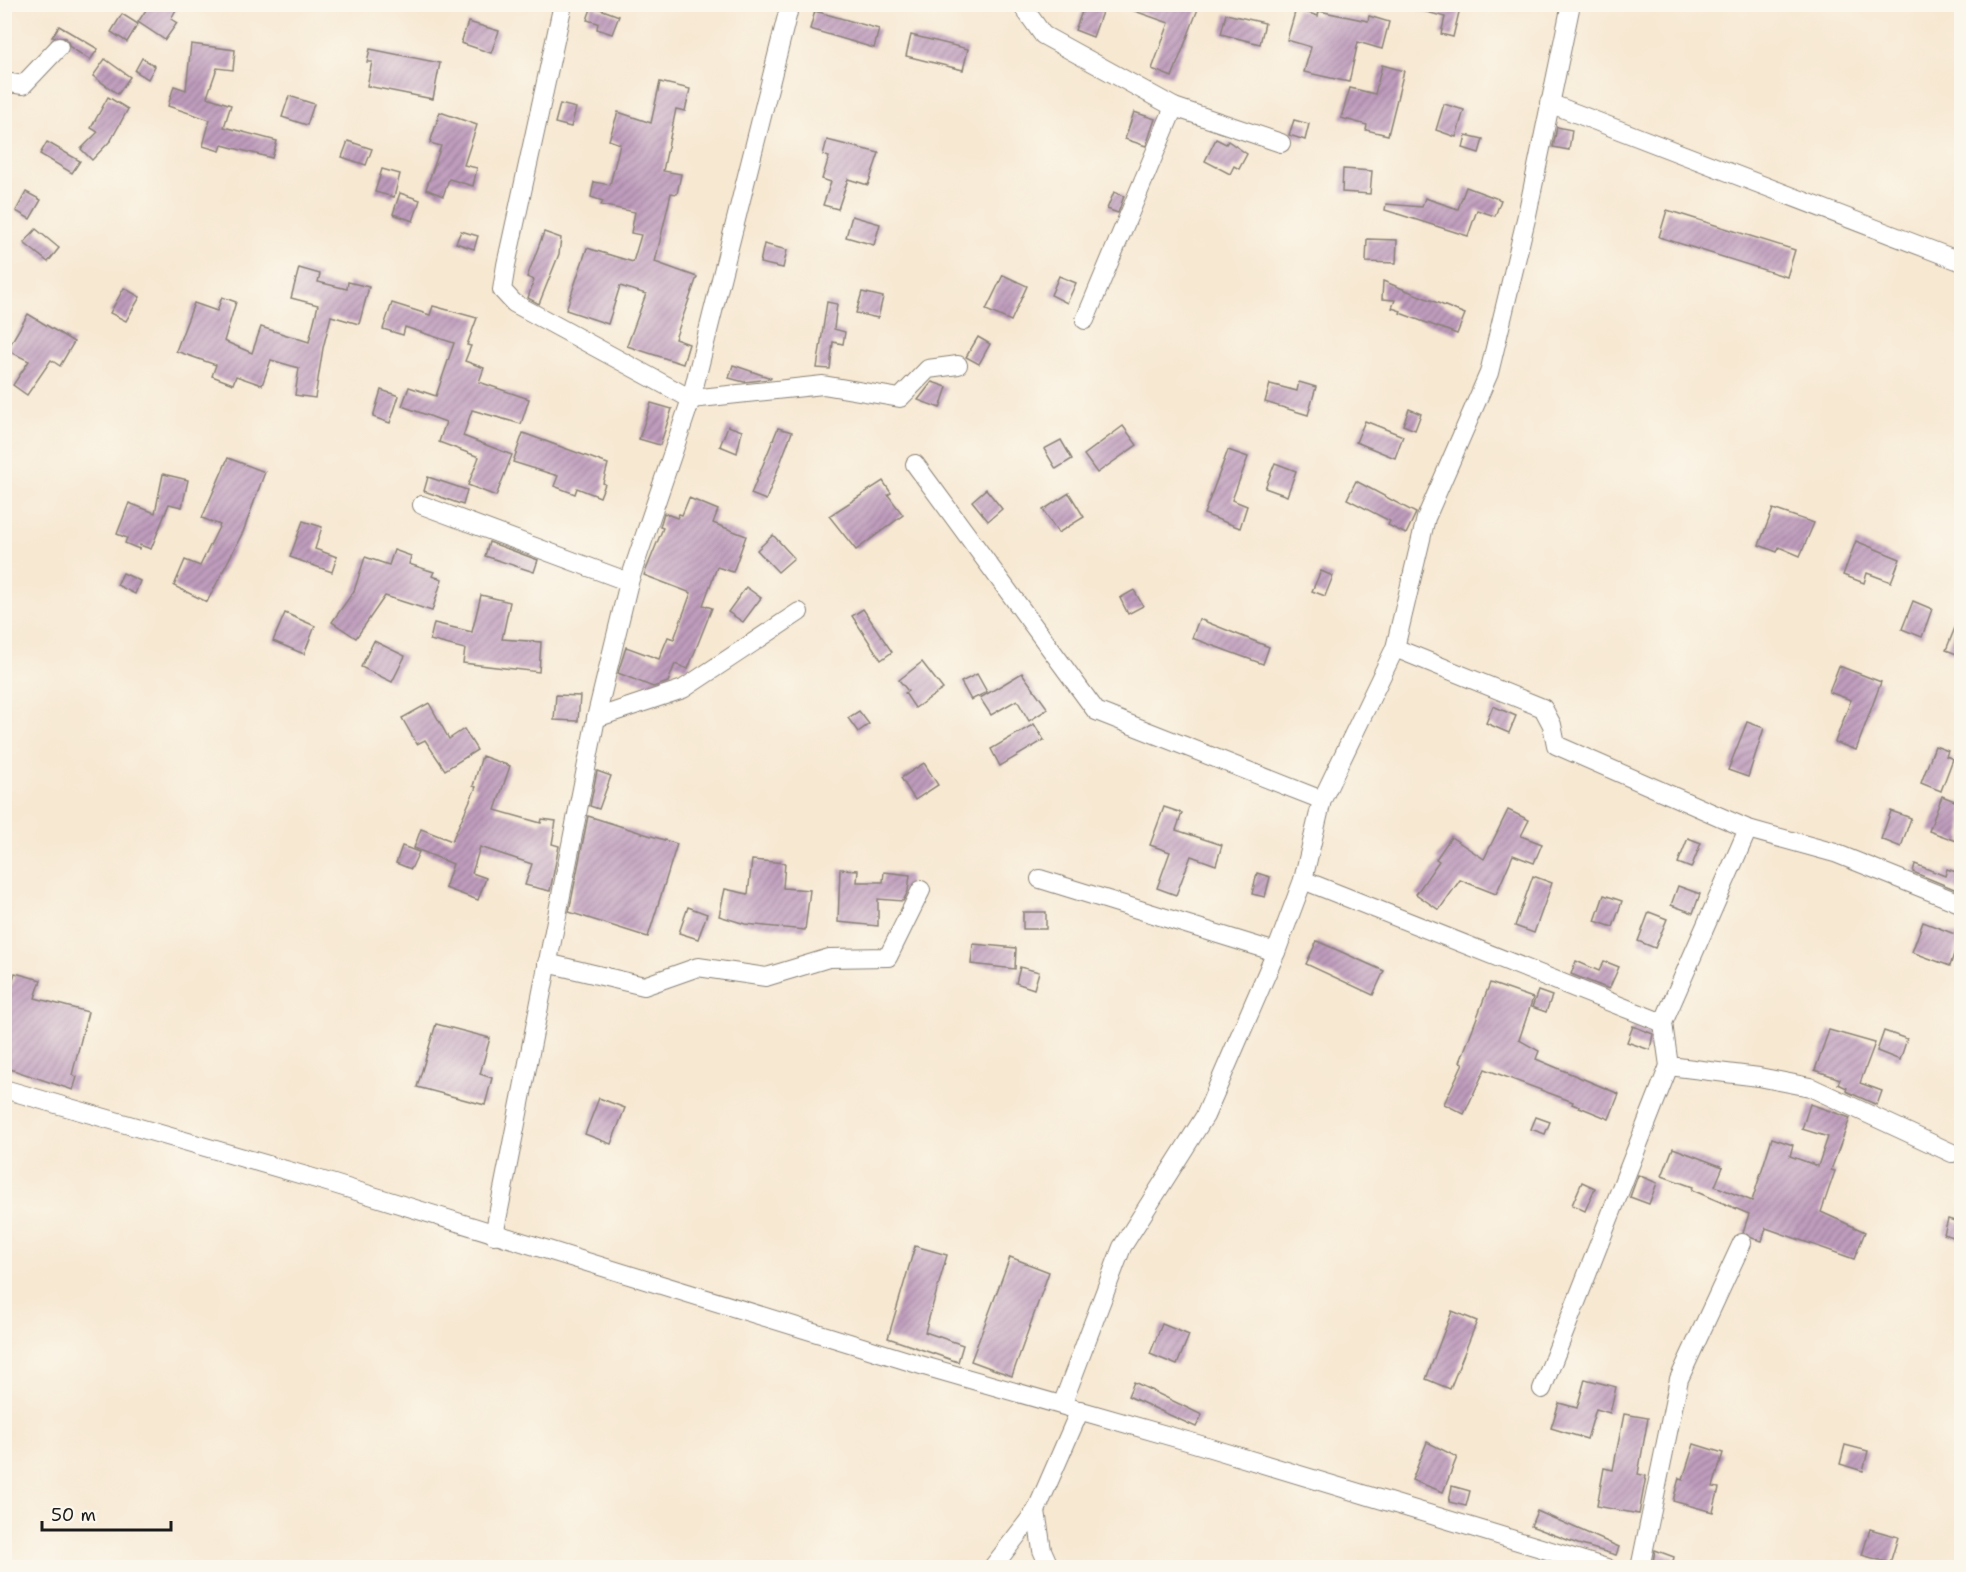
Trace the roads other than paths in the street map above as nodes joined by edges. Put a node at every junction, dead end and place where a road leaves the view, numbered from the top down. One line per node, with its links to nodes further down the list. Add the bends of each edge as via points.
1 (563, 4): 13 (street, via 502,290 514,303)
2 (790, 4): 13 (street)
3 (1021, 4): 8 (street, via 1043,35)
4 (1571, 4): 7 (street)
5 (58, 47): 6 (street, via 22,85)
6 (4, 82)
7 (1550, 103): 10 (street); 18 (street, via 1489,373 1426,518)
8 (1174, 106): 9 (street); 11 (street)
9 (1281, 143)
10 (1962, 262)
11 (1085, 320)
12 (958, 365): 13 (street, via 928,369 900,398 824,385)
13 (691, 399): 16 (street)
14 (915, 464): 20 (street, via 1096,711)
15 (422, 505): 16 (street)
16 (628, 582): 19 (street)
17 (799, 612): 19 (street, via 683,688)
18 (1395, 648): 20 (street); 21 (street, via 1543,708 1556,745)
19 (596, 718): 27 (street)
20 (1322, 800): 23 (street)
21 (1748, 829): 25 (street, via 1835,853); 28 (street)
22 (1040, 879): 26 (street)
23 (1304, 880): 26 (street); 28 (street)
24 (921, 890): 27 (street, via 888,957 830,958 766,977 698,967 644,986)
25 (1962, 904)
26 (1276, 952): 35 (street, via 1205,1116 1122,1247)
27 (547, 963): 32 (street)
28 (1664, 1023): 29 (street)
29 (1670, 1066): 31 (street, via 1810,1087); 34 (street)
30 (4, 1089): 32 (street, via 334,1184)
31 (1952, 1153)
32 (494, 1235): 35 (street)
33 (1742, 1243): 40 (street, via 1679,1379)
34 (1542, 1389)
35 (1071, 1408): 36 (street); 39 (street)
36 (1036, 1511): 37 (street); 38 (street, via 1042,1550)
37 (992, 1568)
38 (1050, 1568)
39 (1607, 1568)
40 (1640, 1568)

